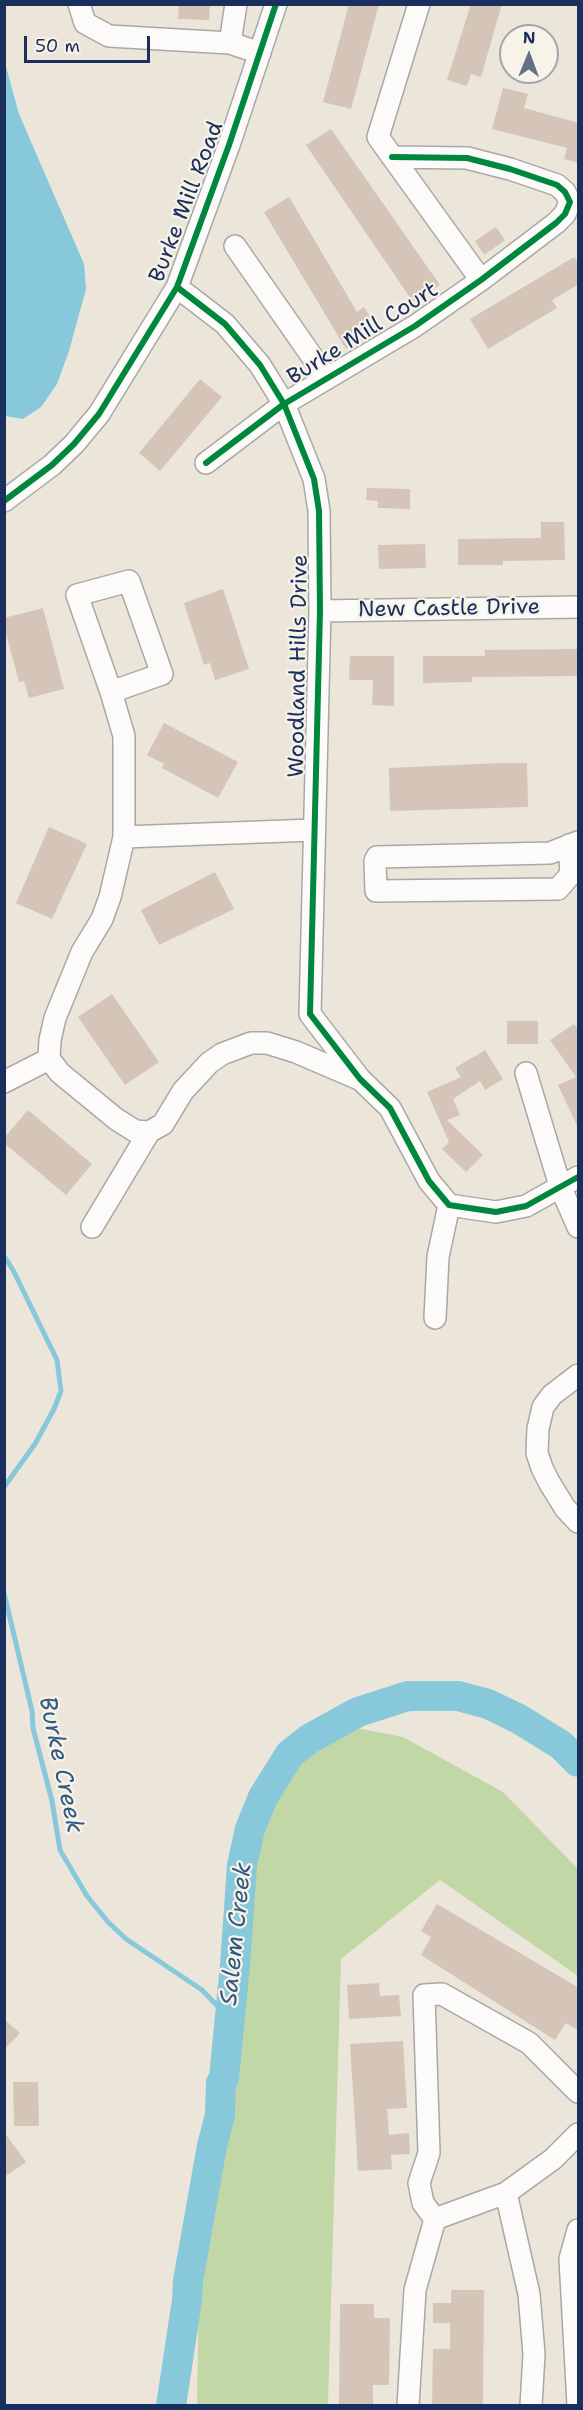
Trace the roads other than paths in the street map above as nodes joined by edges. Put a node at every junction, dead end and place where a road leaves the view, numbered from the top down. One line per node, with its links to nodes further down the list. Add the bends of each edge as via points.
1 (79, 4): 5 (street, via 85,23 109,36)
2 (236, 4): 5 (street)
3 (276, 4): 6 (street, Burke Mill Road)
4 (419, 4): 7 (street, via 378,137)
5 (230, 44): 6 (street)
6 (260, 53): 10 (street, Burke Mill Road)
7 (392, 158): 9 (street); 9 (street, Burke Mill Court, via 467,159 519,172 557,185 565,192 570,202 565,214)
8 (235, 246): 11 (street)
9 (481, 280): 11 (street, Burke Mill Court, via 415,326)
10 (177, 287): 12 (street, Woodland Hills Drive, via 225,324 260,365); 14 (street, Burke Mill Road, via 99,414 52,465)
11 (327, 378): 12 (street, Burke Mill Court)
12 (284, 404): 13 (street, Burke Mill Court); 16 (street, Woodland Hills Drive, via 314,479 319,511)
13 (206, 462)
14 (4, 501)
15 (579, 607): 16 (street, New Castle Drive)
16 (320, 611): 18 (street, Woodland Hills Drive)
17 (111, 692): 17 (street, via 162,674 129,581 77,595); 19 (street, via 124,736)
18 (314, 830): 19 (street); 23 (street, Woodland Hills Drive, via 310,1014)
19 (124, 837): 21 (street, via 102,919 82,952 55,1018)
20 (574, 844): 20 (street, via 550,853 377,857 376,891 558,889 571,874)
21 (49, 1059): 24 (street); 25 (street, via 60,1074 116,1119 135,1131)
22 (526, 1073): 26 (street)
23 (360, 1079): 25 (street, via 296,1052 267,1043 251,1043 209,1063 183,1091 163,1124); 27 (street, via 390,1108 429,1181)
24 (4, 1082)
25 (149, 1132): 28 (street)
26 (569, 1181): 27 (street, via 526,1206 496,1212); 29 (street)
27 (448, 1205): 30 (street, via 438,1257)
28 (92, 1227)
29 (579, 1227)
30 (435, 1318)
31 (579, 1375): 32 (street, via 543,1407 537,1453 549,1482)
32 (579, 1522)
33 (579, 2092): 36 (street, via 529,2043 442,1994 424,1995 429,2153 419,2183 423,2203)
34 (579, 2134): 35 (street, via 553,2159)
35 (506, 2193): 36 (street); 40 (street, via 529,2294 534,2354)
36 (435, 2219): 39 (street, via 415,2290)
37 (579, 2230): 38 (street, via 570,2259)
38 (579, 2405)
39 (408, 2406)
40 (531, 2406)

